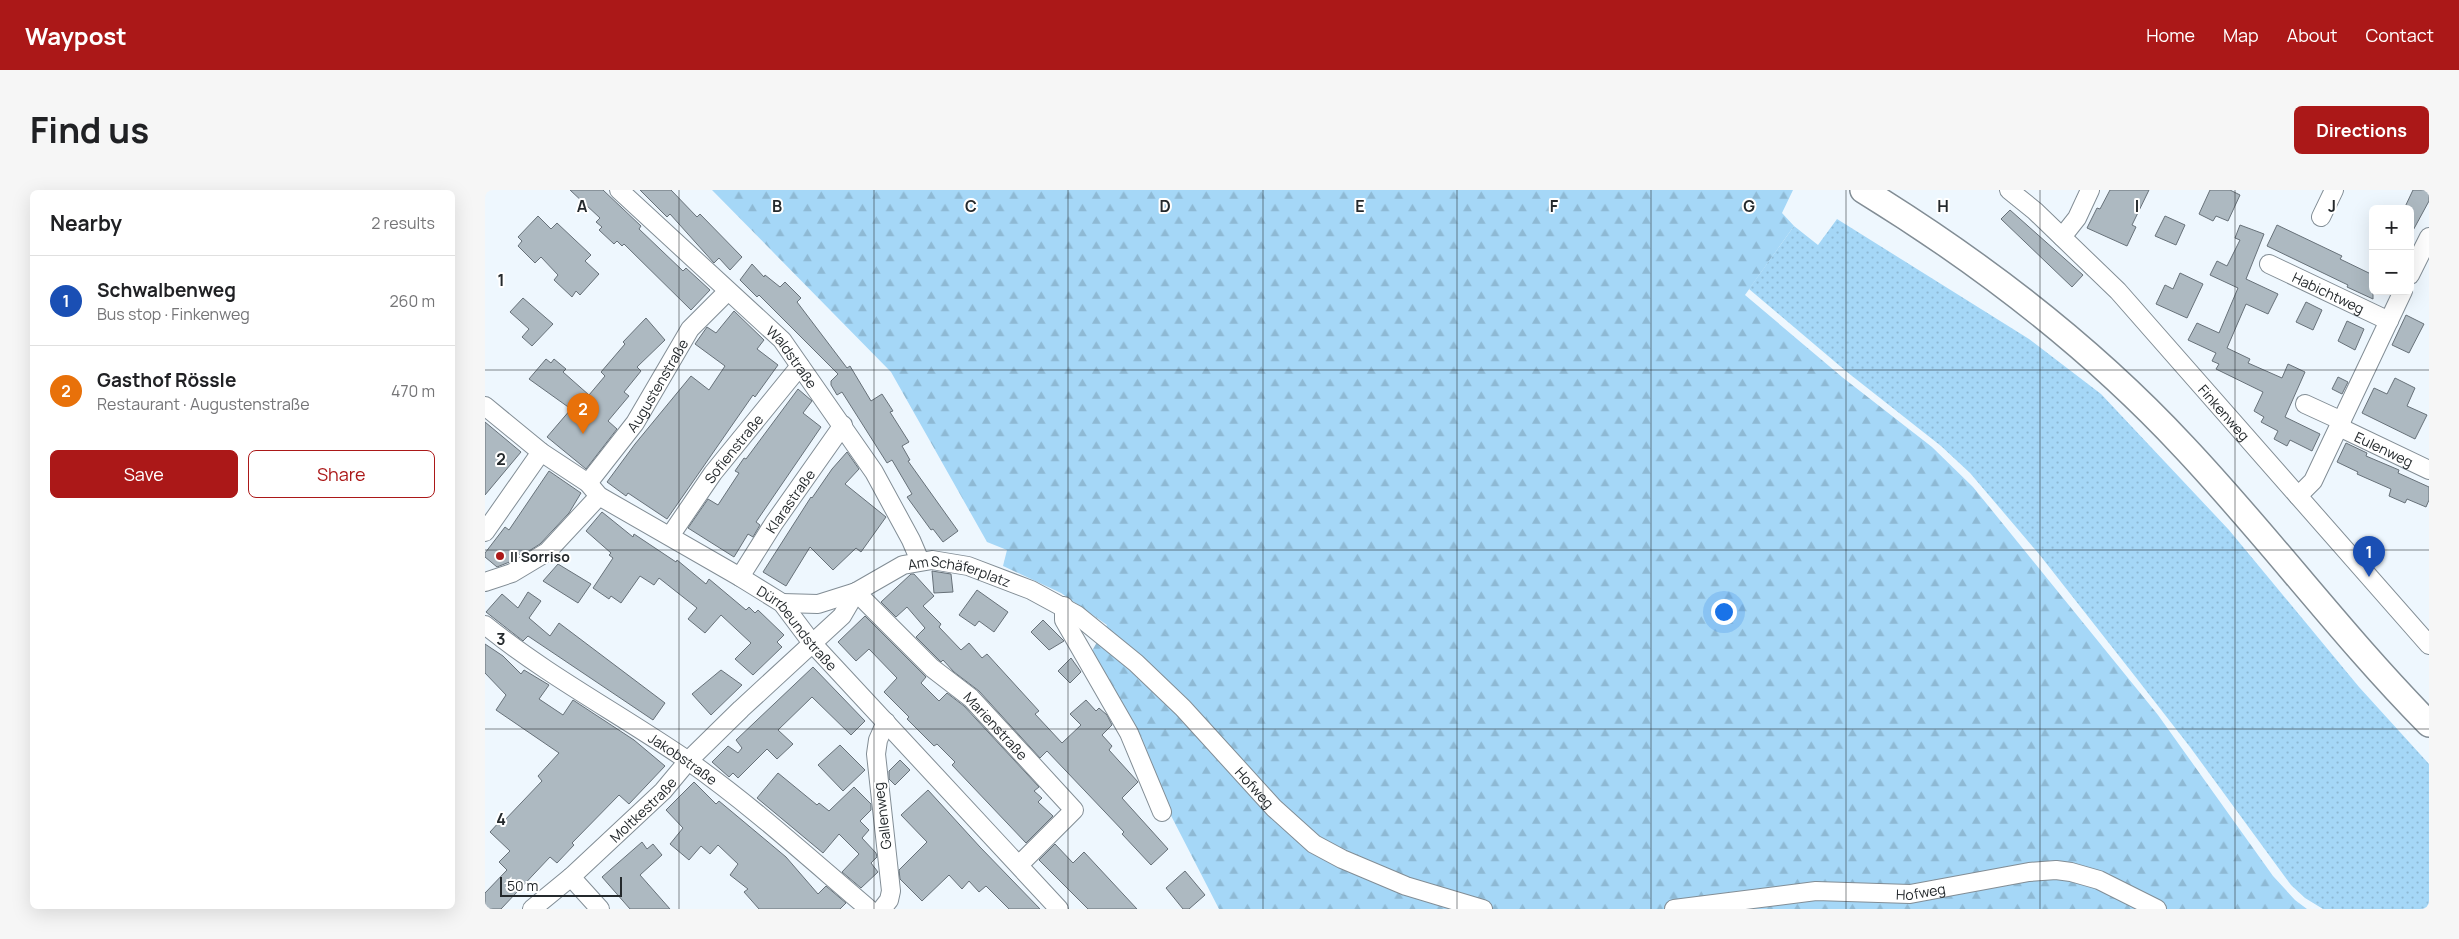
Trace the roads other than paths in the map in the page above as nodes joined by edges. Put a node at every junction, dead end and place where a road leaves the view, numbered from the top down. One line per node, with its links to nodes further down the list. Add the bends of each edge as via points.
1 (619, 190): 11 (street, Waldstraße)
2 (1863, 190): 35 (main road, via 1991,276 2076,343 2119,382 2217,482 2362,653)
3 (2009, 190): 7 (street, Finkenweg)
4 (2090, 190): 7 (street, via 2077,218)
5 (2334, 190): 6 (street)
6 (2321, 217)
7 (2062, 237): 22 (street, Finkenweg, via 2118,291)
8 (2429, 237): 10 (street)
9 (2269, 264): 13 (street, Habichtweg)
10 (2414, 267)
11 (729, 291): 14 (street, Waldstraße, via 776,333); 21 (street, Augustenstraße, via 690,329)
12 (2401, 295): 13 (street)
13 (2389, 321): 17 (street)
14 (800, 366): 18 (street, Waldstraße); 24 (street, Sofienstraße, via 713,473)
15 (2305, 404): 17 (street, Eulenweg)
16 (485, 406): 19 (street, Dürrbeundstraße)
17 (2341, 424): 20 (street, Eulenweg); 22 (street, via 2313,481)
18 (843, 425): 25 (street, Waldstraße, via 874,472); 26 (street, Klarastraße)
19 (541, 452): 21 (street, Dürrbeundstraße); 23 (street)
20 (2429, 470)
21 (593, 490): 24 (street, Dürrbeundstraße); 27 (street, Augustenstraße, via 547,552 519,569)
22 (2298, 496): 33 (street, Finkenweg)
23 (485, 532)
24 (670, 536): 26 (street, Dürrbeundstraße)
25 (919, 561): 28 (street, Am Schäferplatz, via 893,569); 30 (street, Am Schäferplatz, via 944,560 968,566)
26 (740, 577): 29 (street, Dürrbeundstraße)
27 (485, 582)
28 (856, 592): 29 (street, Am Schäferplatz, via 818,604); 32 (street, Am Schäferplatz, via 842,616); 38 (street, Marienstraße, via 932,668 971,698 1074,810)
29 (782, 603): 32 (street, Dürrbeundstraße)
30 (1064, 606): 37 (street, via 1063,618 1129,733); 45 (street, Hofweg, via 1102,634 1167,692 1274,808 1314,844 1407,886)
31 (485, 625): 36 (street, Jakobstraße, via 521,653)
32 (812, 643): 34 (street, Dürrbeundstraße); 36 (street, Moltkestraße)
33 (2429, 645)
34 (886, 722): 38 (street, Dürrbeundstraße); 43 (street, Gallenweg, via 876,754 891,890)
35 (2429, 724)
36 (688, 761): 39 (street, Moltkestraße, via 663,791); 42 (street, Jakobstraße)
37 (1162, 812)
38 (1019, 865): 44 (street, Dürrbeundstraße)
39 (571, 877): 40 (street, Moltkestraße); 41 (street)
40 (532, 909)
41 (600, 909)
42 (869, 909)
43 (882, 909)
44 (1059, 909)
45 (1483, 909)
46 (1674, 909): 47 (street, Hofweg, via 1815,890 1910,894 2029,872 2057,870 2099,880)
47 (2157, 909)

